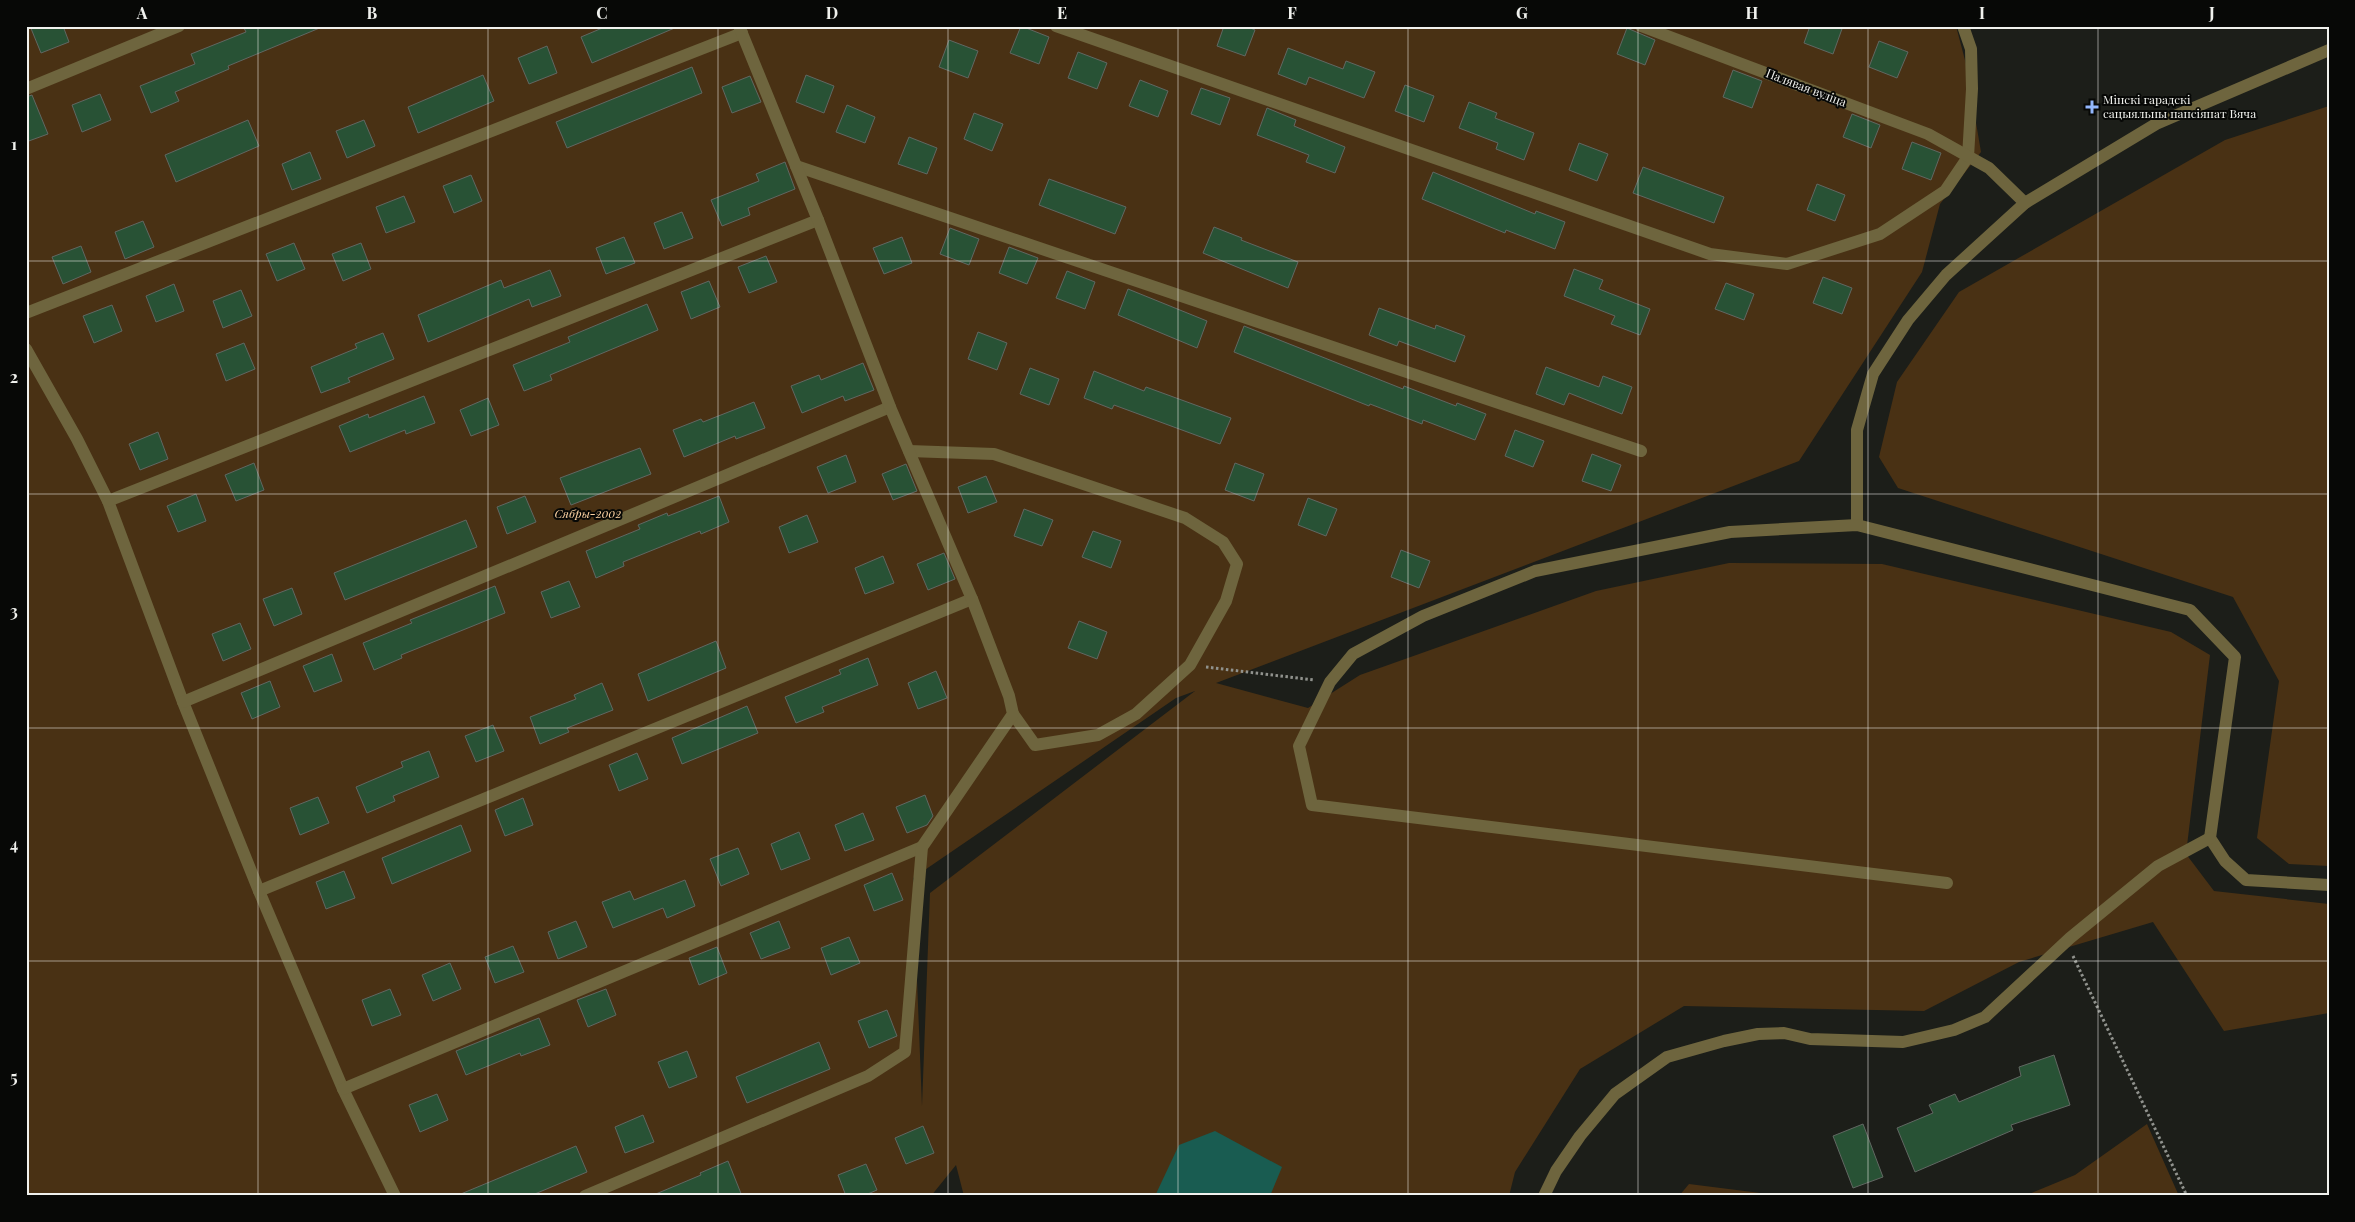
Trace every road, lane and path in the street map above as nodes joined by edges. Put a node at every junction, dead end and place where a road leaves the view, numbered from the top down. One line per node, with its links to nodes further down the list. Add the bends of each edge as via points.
1 (179, 26): 7 (street)
2 (1056, 26): 8 (street, via 1710,254 1787,264 1880,234 1945,190)
3 (1641, 26): 8 (street, Палявая вуліца, via 1928,134)
4 (1964, 26): 8 (street, via 1971,48)
5 (740, 30): 9 (street); 12 (street)
6 (2329, 50): 10 (street, via 2156,124)
7 (26, 89)
8 (1968, 157): 10 (street, Палявая вуліца, via 1989,168)
9 (796, 166): 11 (street); 16 (street)
10 (2025, 203): 18 (street, via 1946,275 1908,320 1873,374 1856,430)
11 (818, 220): 14 (street); 17 (street)
12 (26, 313)
13 (26, 349): 17 (street)
14 (890, 406): 15 (street); 22 (street)
15 (909, 451): 19 (street); 20 (street, via 994,454 1185,518 1223,542 1237,564 1226,601)
16 (1641, 451)
17 (108, 501): 22 (street)
18 (1857, 525): 21 (street, via 1730,532 1535,571 1423,616 1353,654); 24 (street, via 2190,610 2235,656)
19 (972, 599): 23 (street); 28 (street)
20 (1190, 666): 21 (path); 23 (street, via 1136,714 1098,735 1035,745)
21 (1330, 682): 26 (street, via 1299,746 1312,806)
22 (183, 702): 28 (street)
23 (1013, 714): 25 (street)
24 (2210, 838): 27 (street, via 2225,861 2246,880); 29 (street, via 2158,866)
25 (922, 846): 30 (street); 32 (street, via 905,1052 868,1076)
26 (1947, 883)
27 (2329, 885)
28 (260, 891): 30 (street)
29 (2066, 942): 33 (street, via 1985,1017 1954,1030 1903,1042 1758,1034 1724,1040 1667,1057 1615,1094 1575,1143); 34 (path)
30 (342, 1089): 31 (street)
31 (394, 1196)
32 (585, 1196)
33 (1544, 1196)
34 (2187, 1196)

